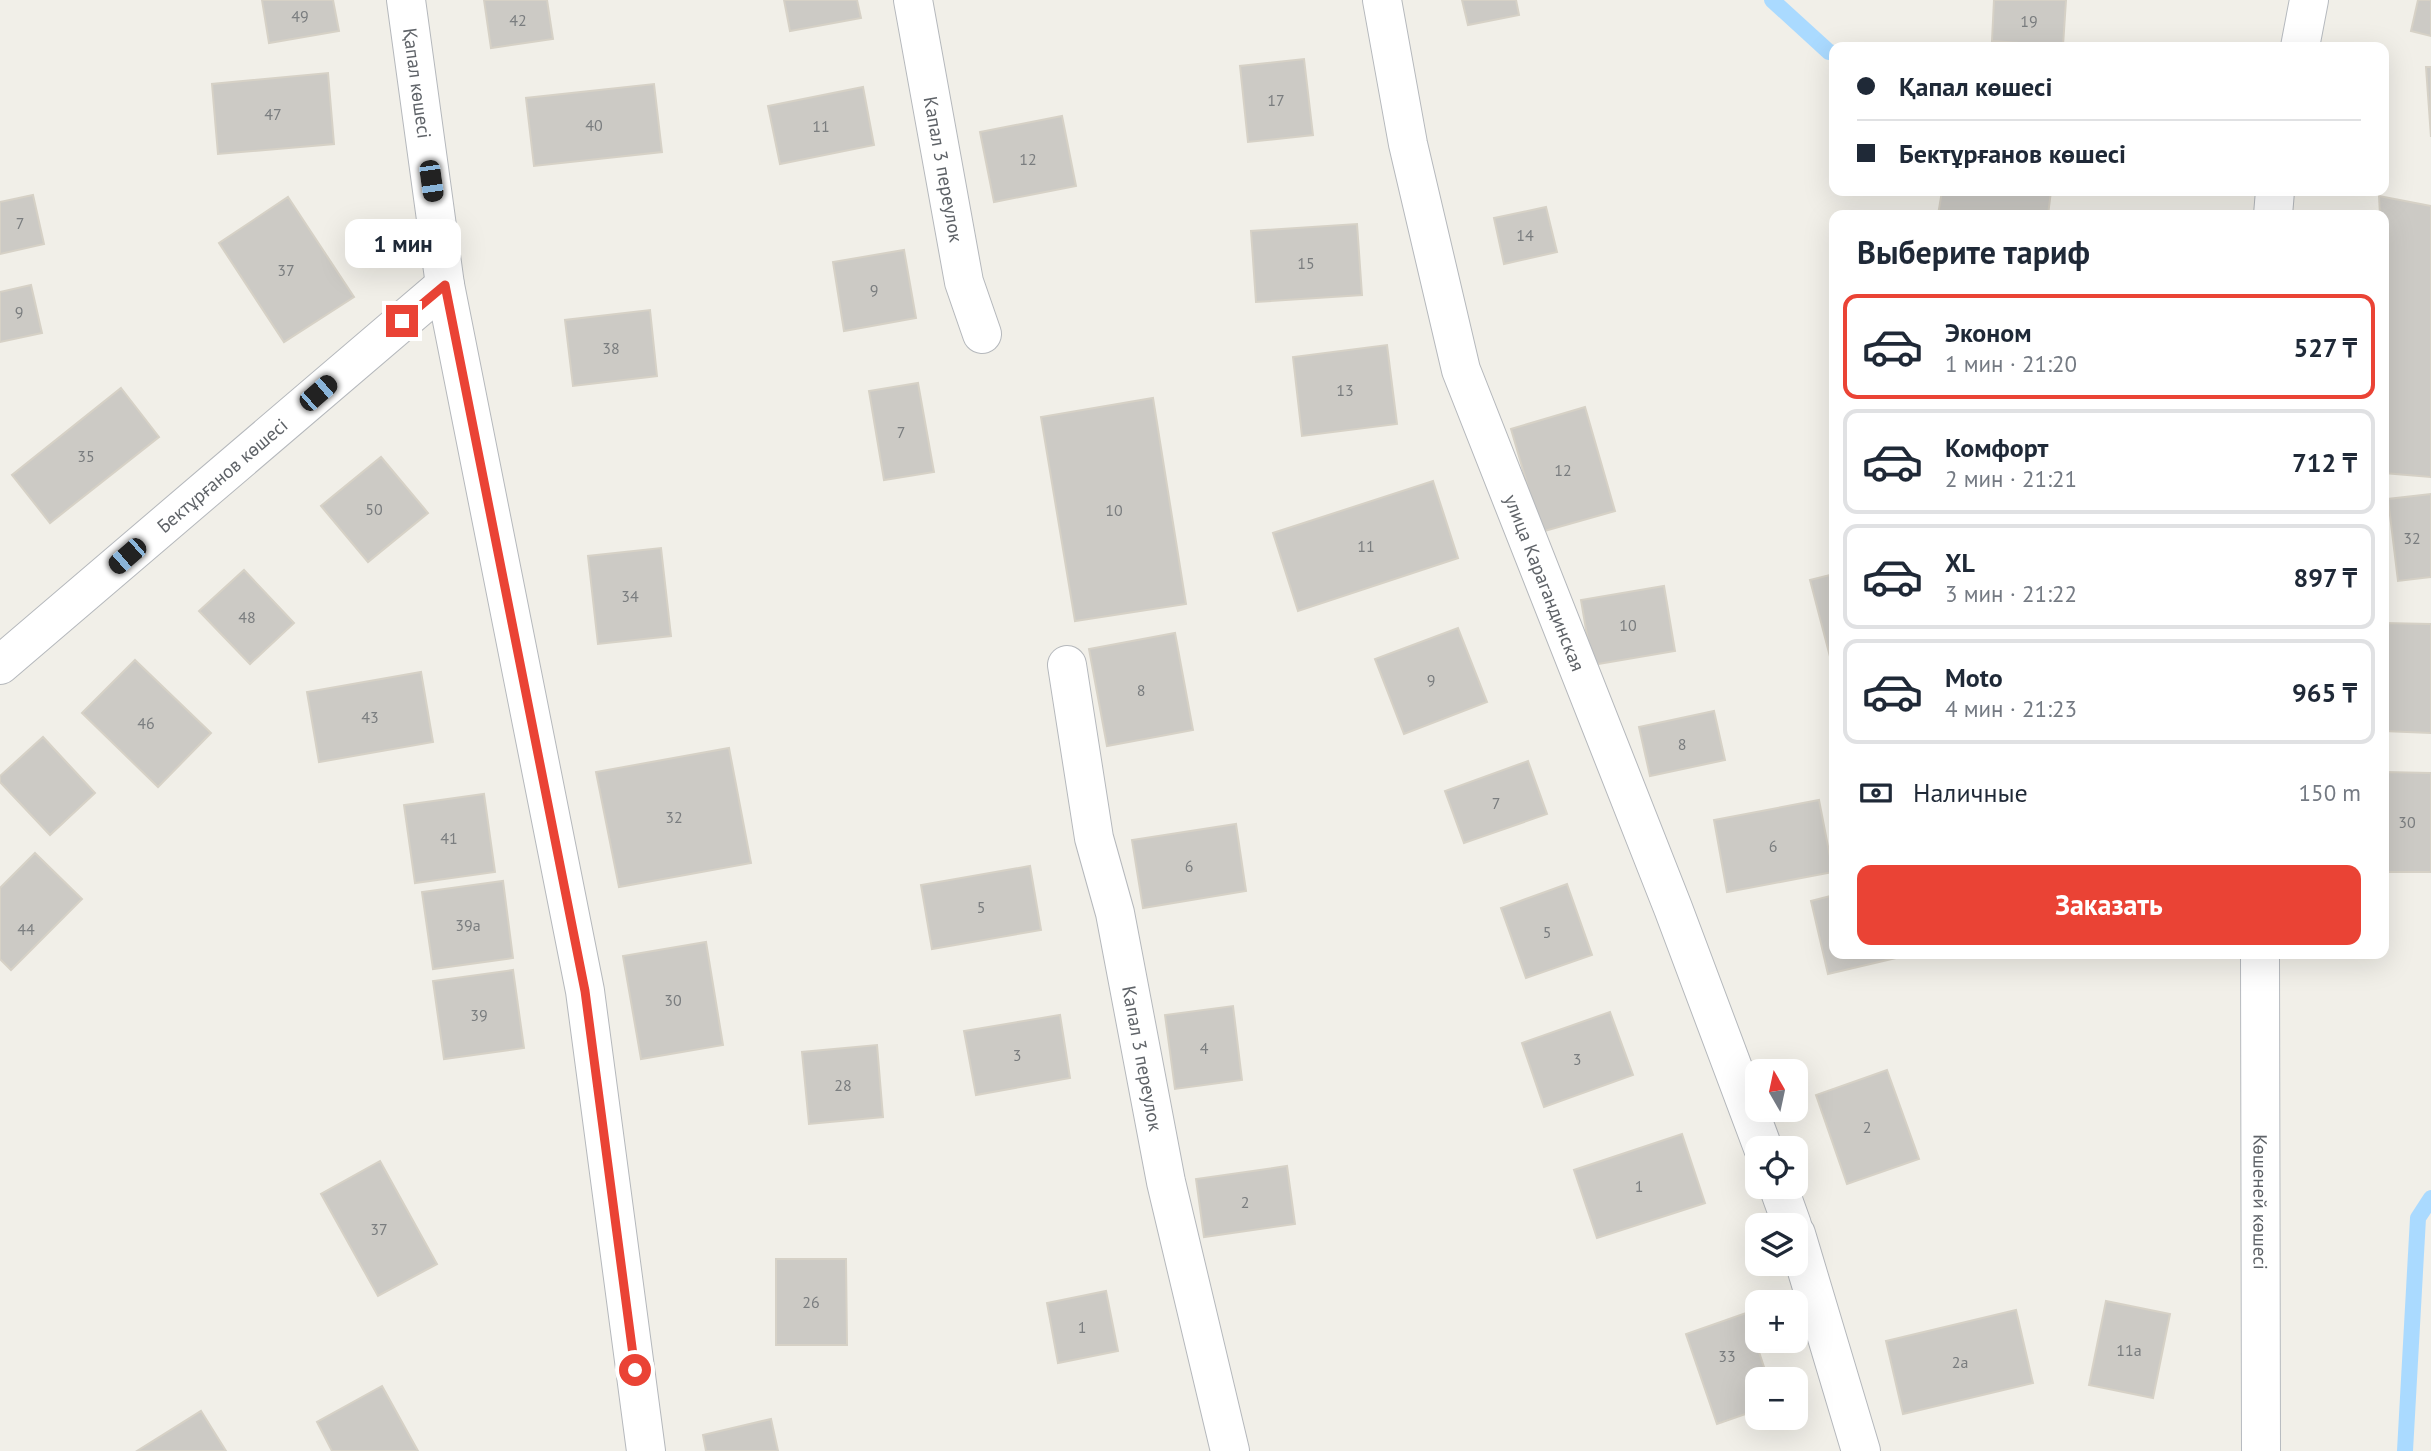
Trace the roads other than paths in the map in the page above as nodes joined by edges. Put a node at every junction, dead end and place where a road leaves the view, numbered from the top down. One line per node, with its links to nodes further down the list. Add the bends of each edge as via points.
1 (406, 0): 6 (street, Қапал көшесі)
2 (913, 0): 7 (street, Капал 3 переулок, via 964,282)
3 (1382, 0): 11 (street, улица Карагандинская, via 1408,144 1461,370)
4 (2309, 0): 5 (street)
5 (2301, 42)
6 (445, 285): 8 (street, Бектұрғанов көшесі); 13 (street, Қапал көшесі, via 585,991)
7 (982, 334)
8 (0, 665)
9 (1067, 665): 14 (street, Капал 3 переулок, via 1094,838 1115,913 1166,1182)
10 (2260, 959): 16 (street, Көшеней көшесі)
11 (1758, 1136)
12 (1808, 1274): 15 (street)
13 (646, 1451)
14 (1230, 1451)
15 (1861, 1451)
16 (2261, 1451)

